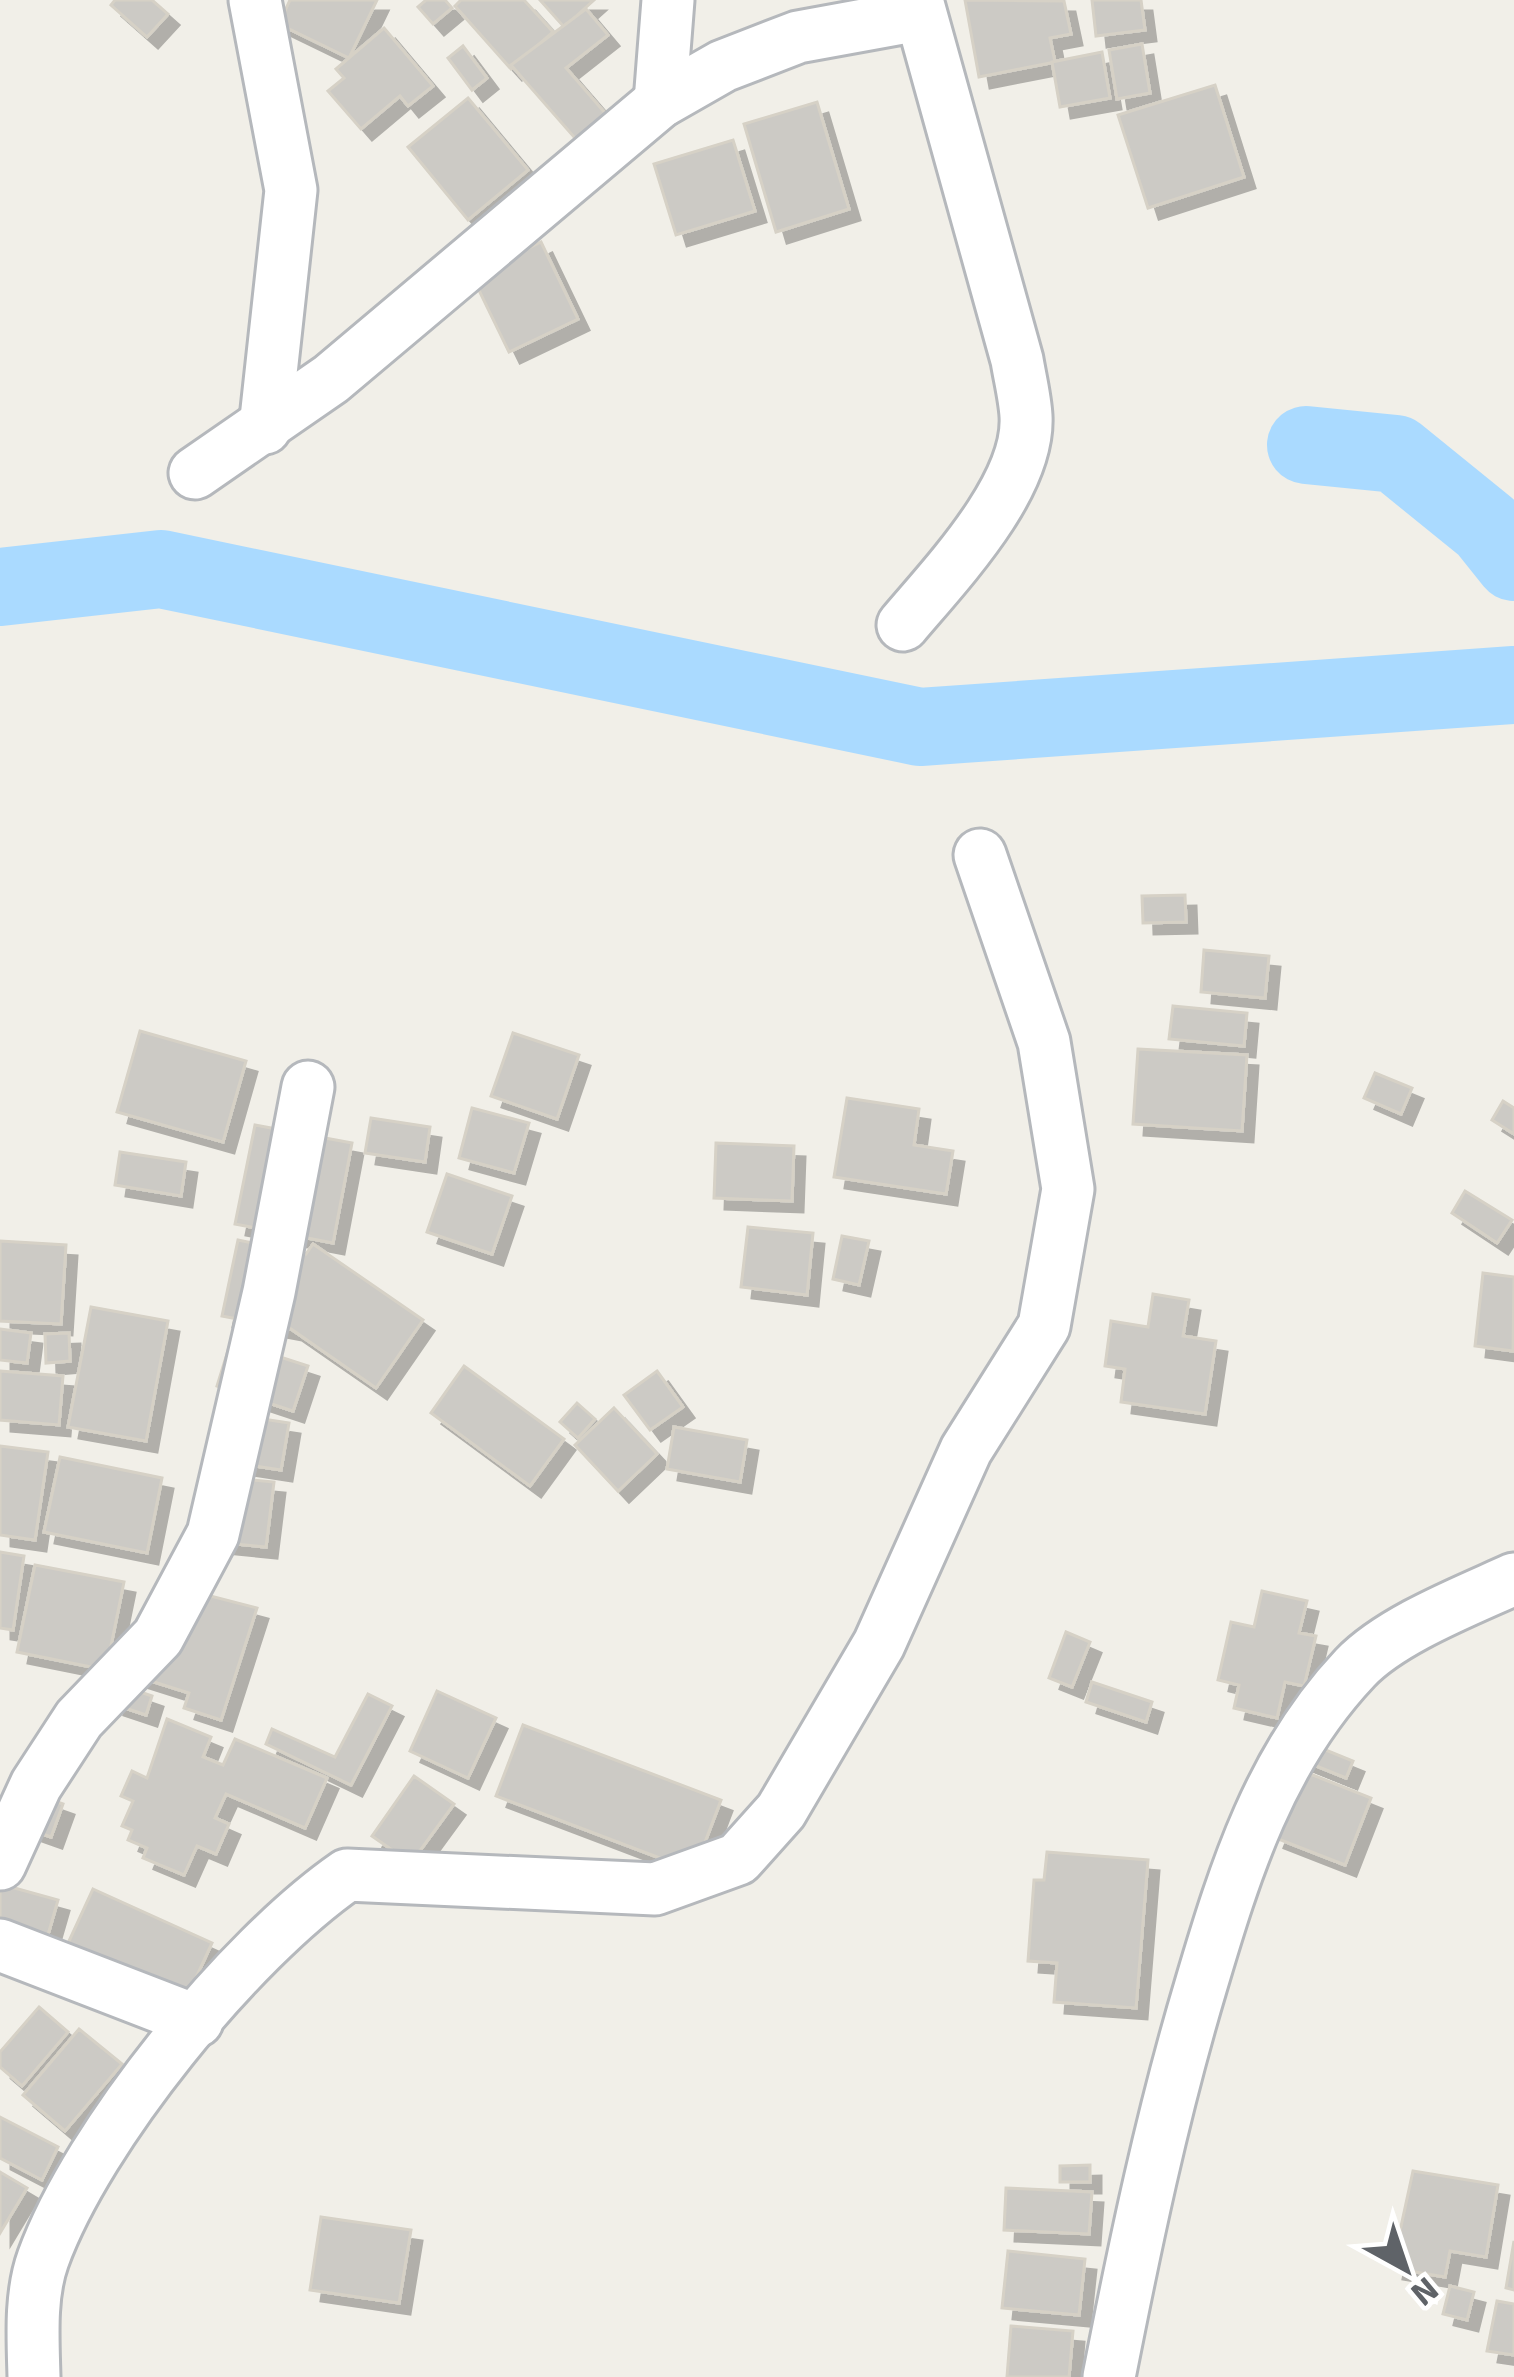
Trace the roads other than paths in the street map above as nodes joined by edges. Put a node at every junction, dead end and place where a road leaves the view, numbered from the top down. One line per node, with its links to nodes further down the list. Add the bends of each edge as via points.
1 (255, 0): 5 (street, via 291,190)
2 (668, 0): 4 (street)
3 (918, 8): 4 (street, via 798,37); 7 (street, via 1027,421 1011,475 977,536)
4 (660, 102): 5 (street)
5 (265, 428): 6 (street)
6 (195, 473)
7 (903, 626)
8 (980, 855): 13 (street, via 1044,1042 1068,1189 1044,1326 966,1450 879,1644 781,1811 738,1859 655,1889 347,1875 308,1903)
9 (308, 1088): 11 (street, via 213,1534 158,1637 79,1719 36,1784)
10 (1514, 1580): 15 (street, via 1442,1612 1358,1665 1290,1751 1240,1853 1159,2127)
11 (0, 1864)
12 (0, 1946): 13 (street)
13 (197, 2021): 14 (street, via 86,2164 41,2263)
14 (34, 2377)
15 (1108, 2377)

